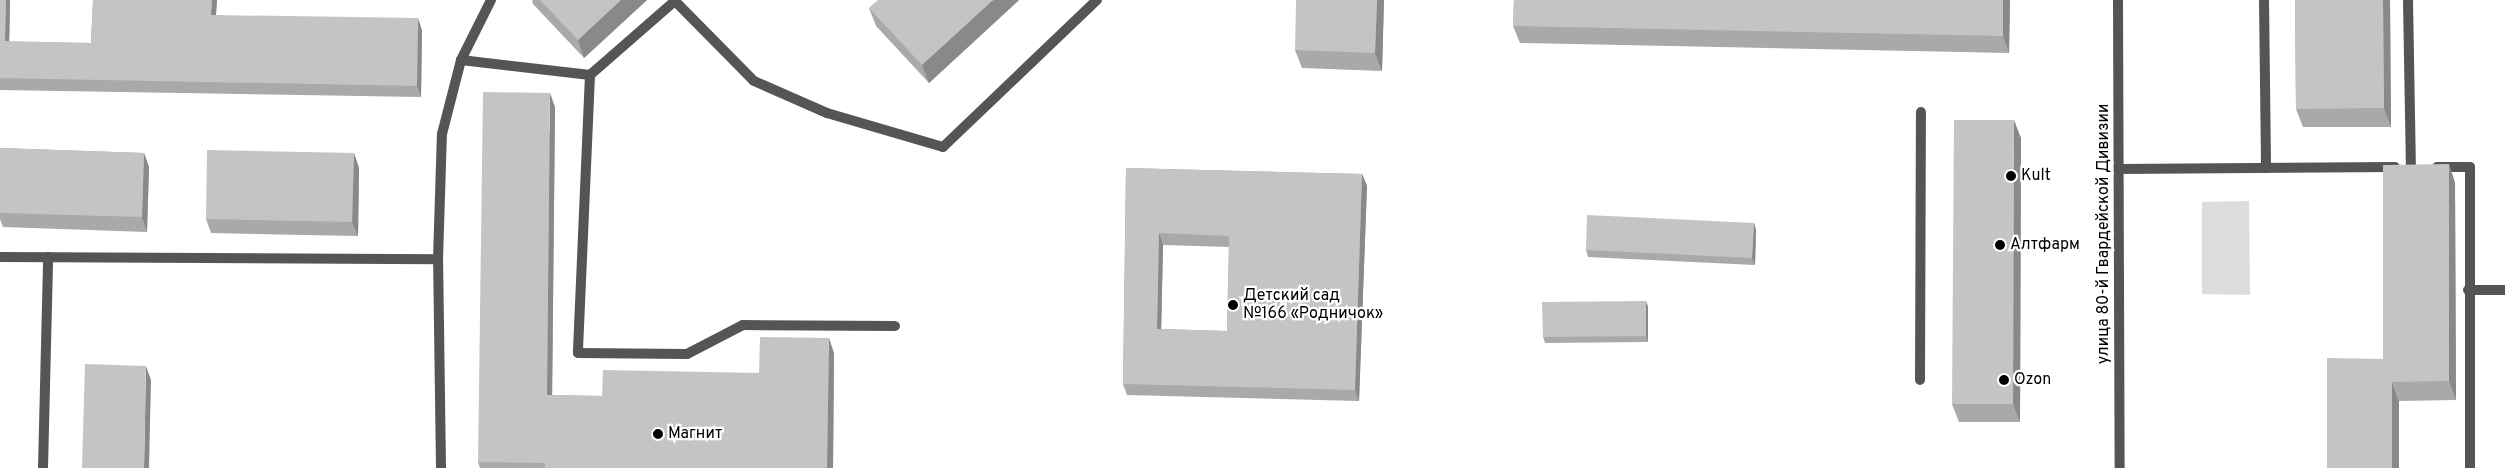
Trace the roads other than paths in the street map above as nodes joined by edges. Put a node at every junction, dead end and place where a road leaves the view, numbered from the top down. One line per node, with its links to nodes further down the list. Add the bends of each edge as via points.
1 (490, 0): 7 (street)
2 (1097, 0): 6 (street, via 943,147 827,113 754,81)
3 (2118, 0): 12 (street, улица 80-й Гвардейской Дивизии)
4 (2264, 0): 11 (street)
5 (2408, 0): 10 (street)
6 (675, 1): 8 (street)
7 (461, 60): 8 (street); 15 (street, via 442,134)
8 (590, 75): 18 (street, via 578,353 687,354 743,325)
9 (1921, 112): 19 (street)
10 (2411, 167): 11 (street); 16 (street, via 2470,167)
11 (2266, 168): 12 (street)
12 (2118, 169): 22 (street, улица 80-й Гвардейской Дивизии)
13 (0, 257): 14 (street)
14 (48, 257): 15 (street); 20 (street)
15 (438, 259): 21 (street)
16 (2468, 290): 17 (street); 23 (street)
17 (2505, 290)
18 (895, 326)
19 (1920, 380)
20 (43, 468)
21 (441, 468)
22 (2120, 468)
23 (2470, 468)

